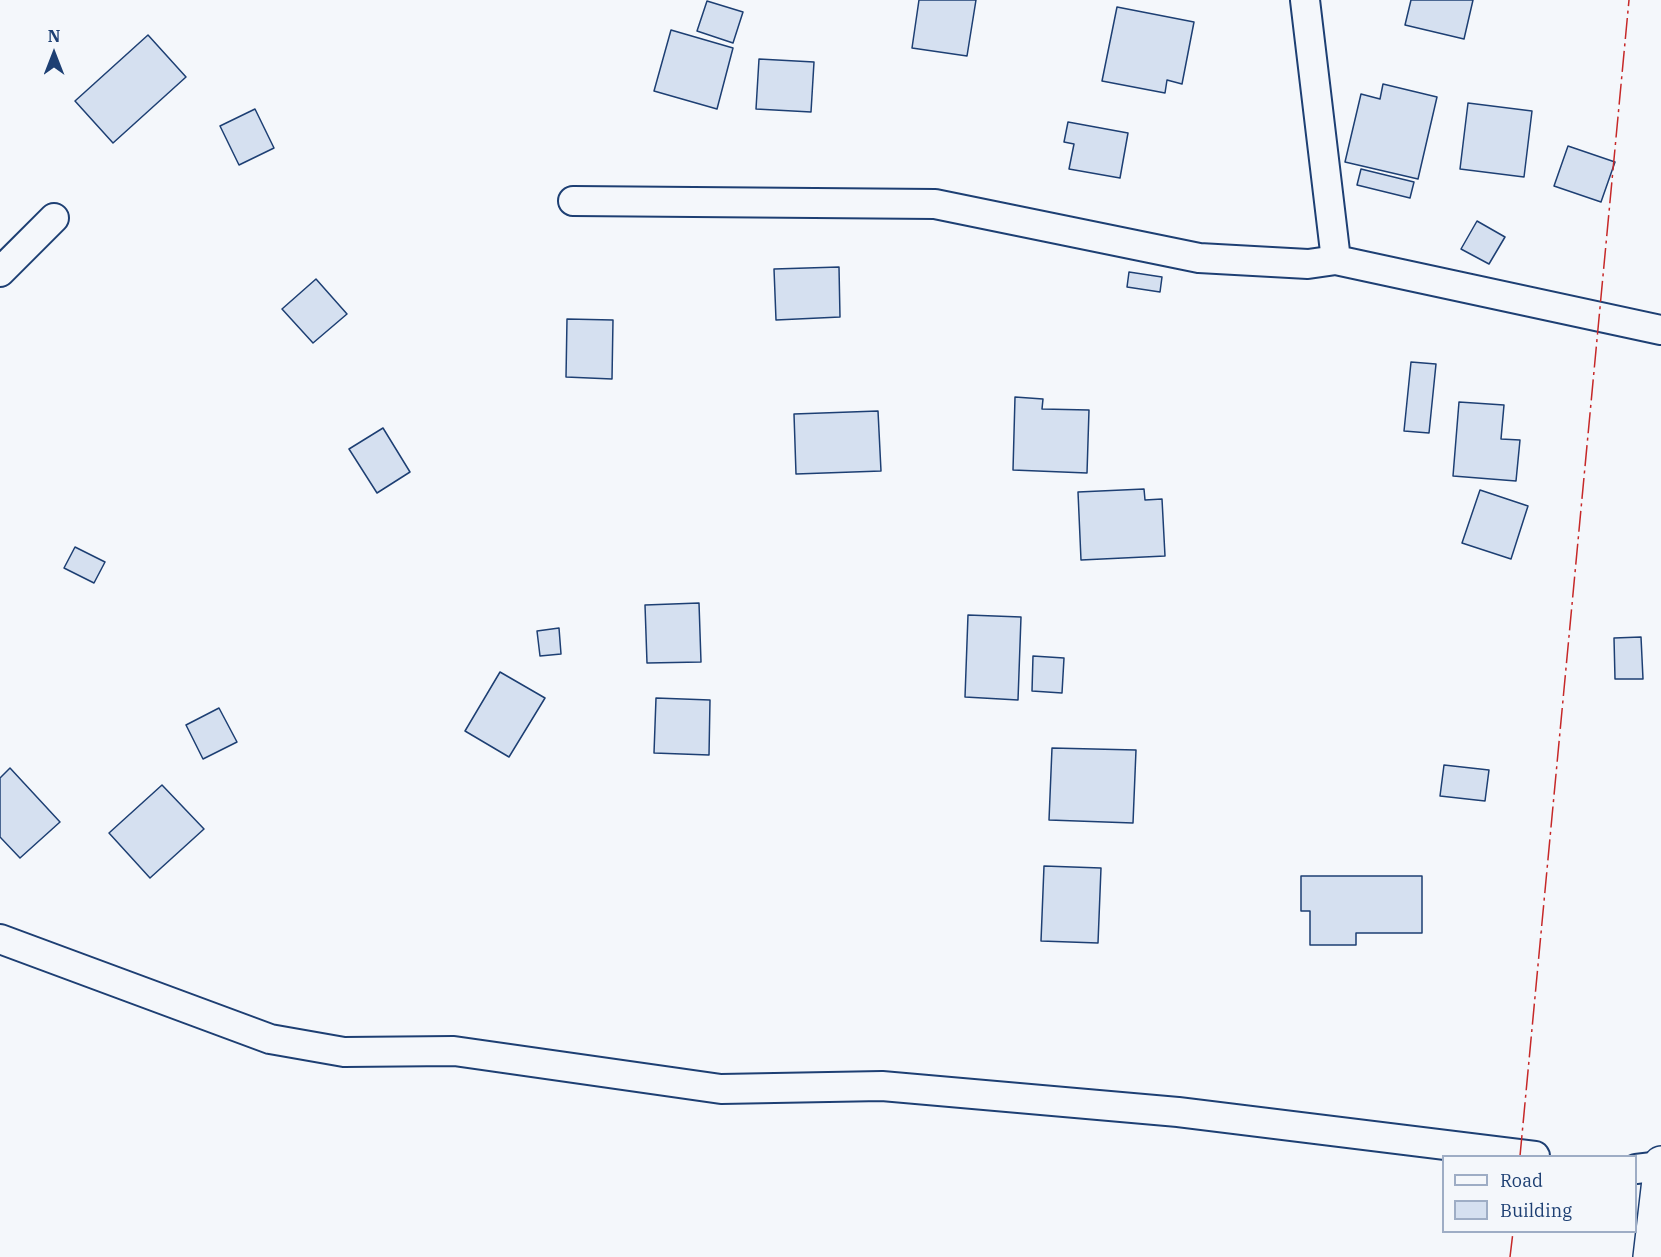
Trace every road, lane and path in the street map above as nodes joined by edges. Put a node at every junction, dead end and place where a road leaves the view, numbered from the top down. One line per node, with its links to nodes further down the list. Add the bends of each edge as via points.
1 (1305, 0): 4 (street)
2 (573, 201): 4 (street, via 934,204 1199,258 1308,264)
3 (54, 218): 5 (street)
4 (1336, 260): 6 (street)
5 (0, 272)
6 (1661, 330)
7 (0, 939): 8 (street, via 270,1039 344,1052 454,1051 721,1089 882,1086 1178,1112)
8 (1527, 1155)
9 (1661, 1165): 10 (street); 11 (street)
10 (1637, 1169)
11 (1650, 1257)

